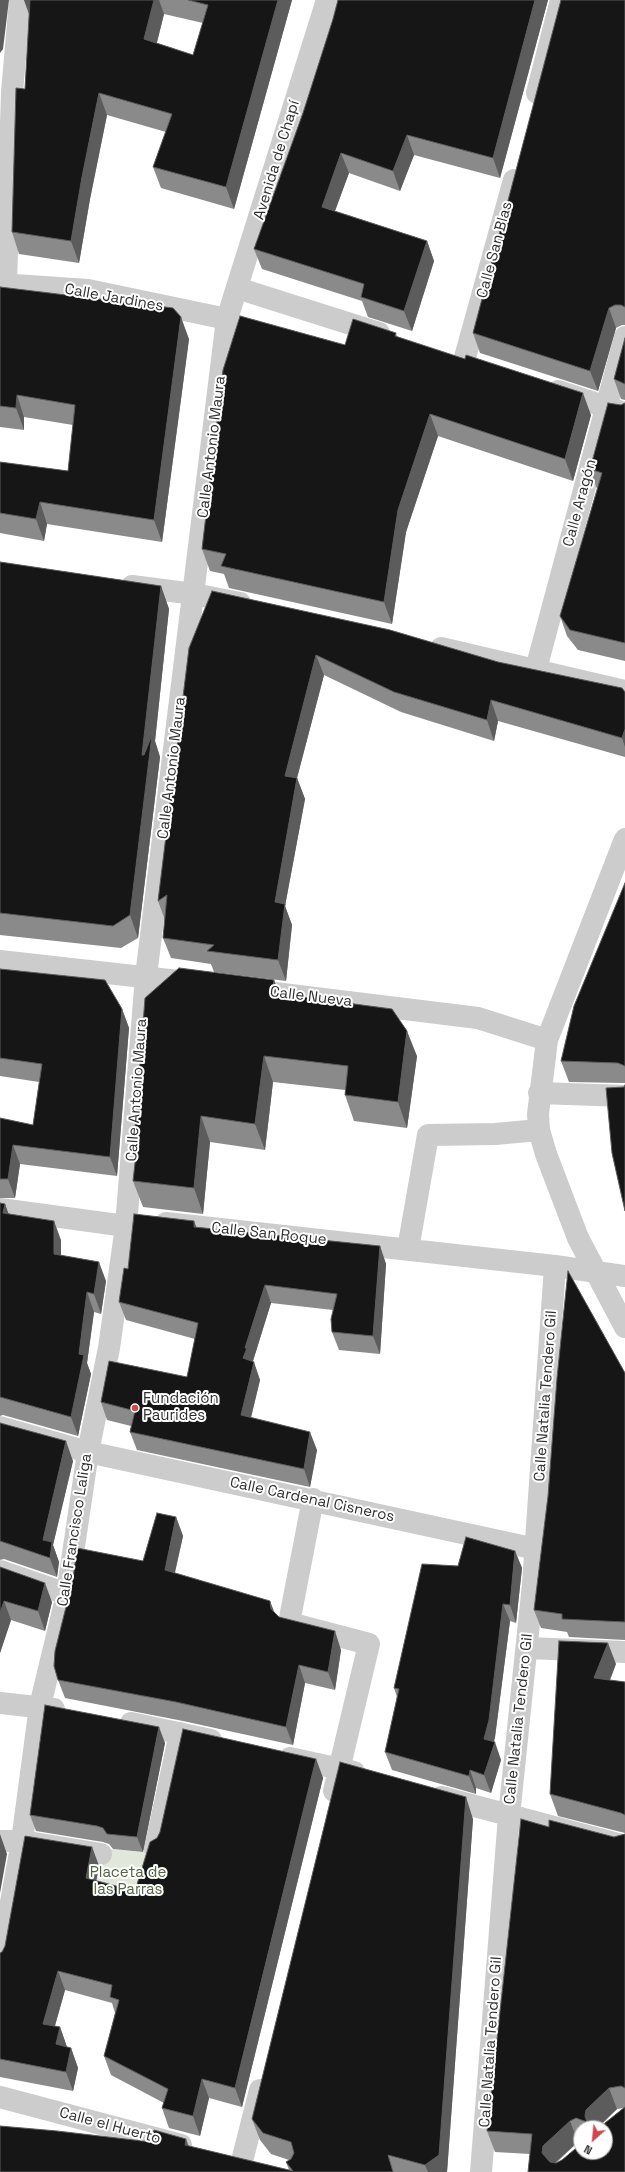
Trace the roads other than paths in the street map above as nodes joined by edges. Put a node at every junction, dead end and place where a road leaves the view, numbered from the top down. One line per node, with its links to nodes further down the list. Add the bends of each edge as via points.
1 (20, 0): 4 (street)
2 (327, 0): 8 (street, Avenida de Chapí)
3 (561, 0): 5 (street)
4 (6, 91): 7 (street)
5 (532, 111)
6 (518, 164): 13 (street, Calle San Blas)
7 (3, 284): 9 (street, Calle Jardines, via 88,290)
8 (237, 288): 9 (street, Avenida de Chapí); 11 (street)
9 (227, 319): 18 (street, Calle Antonio Maura)
10 (625, 337): 16 (street, Calle Aragón)
11 (398, 339)
12 (442, 353): 13 (street)
13 (464, 360): 14 (street)
14 (487, 368)
15 (539, 385): 16 (street)
16 (616, 410): 21 (street, Calle Aragón)
17 (114, 583): 18 (street)
18 (194, 594): 19 (street); 26 (street, Calle Antonio Maura)
19 (256, 607)
20 (419, 643): 21 (street)
21 (536, 669): 22 (street)
22 (625, 691)
23 (625, 839): 24 (street)
24 (617, 883): 27 (street)
25 (0, 961): 26 (street, Calle Nueva)
26 (146, 976): 27 (street, Calle Nueva, via 478,1018); 32 (street, Calle Antonio Maura)
27 (547, 1040): 28 (street)
28 (539, 1093): 29 (street); 30 (street)
29 (625, 1096)
30 (539, 1130): 33 (street, via 495,1134 428,1135); 35 (street, via 578,1238)
31 (0, 1209): 32 (street, Calle San Roque)
32 (127, 1222): 33 (street, Calle San Roque); 39 (street, Calle Francisco Laliga, via 109,1348)
33 (408, 1250): 34 (street, Calle San Roque)
34 (555, 1266): 35 (street, Calle San Roque); 41 (street, Calle Natalia Tendero Gil)
35 (597, 1274): 36 (street); 37 (street)
36 (625, 1276)
37 (625, 1327)
38 (0, 1427): 39 (street, Calle Cardenal Cisneros)
39 (88, 1452): 40 (street, Calle Cardenal Cisneros); 43 (street, Calle Francisco Laliga)
40 (313, 1499): 41 (street, Calle Cardenal Cisneros); 53 (street, via 289,1623 369,1644)
41 (536, 1549): 44 (street, Calle Natalia Tendero Gil)
42 (0, 1571): 43 (street)
43 (66, 1594): 47 (street, Calle Francisco Laliga)
44 (528, 1648): 45 (street); 57 (street, Calle Natalia Tendero Gil)
45 (625, 1652)
46 (0, 1703): 47 (street)
47 (40, 1706): 48 (street); 59 (street, Calle Francisco Laliga)
48 (71, 1712)
49 (110, 1719): 50 (street)
50 (180, 1733): 51 (street); 61 (street)
51 (233, 1745)
52 (271, 1753): 53 (street)
53 (340, 1769): 54 (street); 56 (street)
54 (373, 1778)
55 (418, 1791): 57 (street)
56 (330, 1808)
57 (509, 1816): 60 (street); 68 (street, Calle Natalia Tendero Gil)
58 (0, 1840): 59 (street)
59 (22, 1841): 62 (street); 63 (street, Calle Francisco Laliga)
60 (625, 1846)
61 (155, 1849)
62 (101, 1854)
63 (0, 1962)
64 (265, 2068): 67 (street)
65 (0, 2097): 66 (street, Calle el Huerto)
66 (203, 2151)
67 (238, 2162)
68 (481, 2172)

